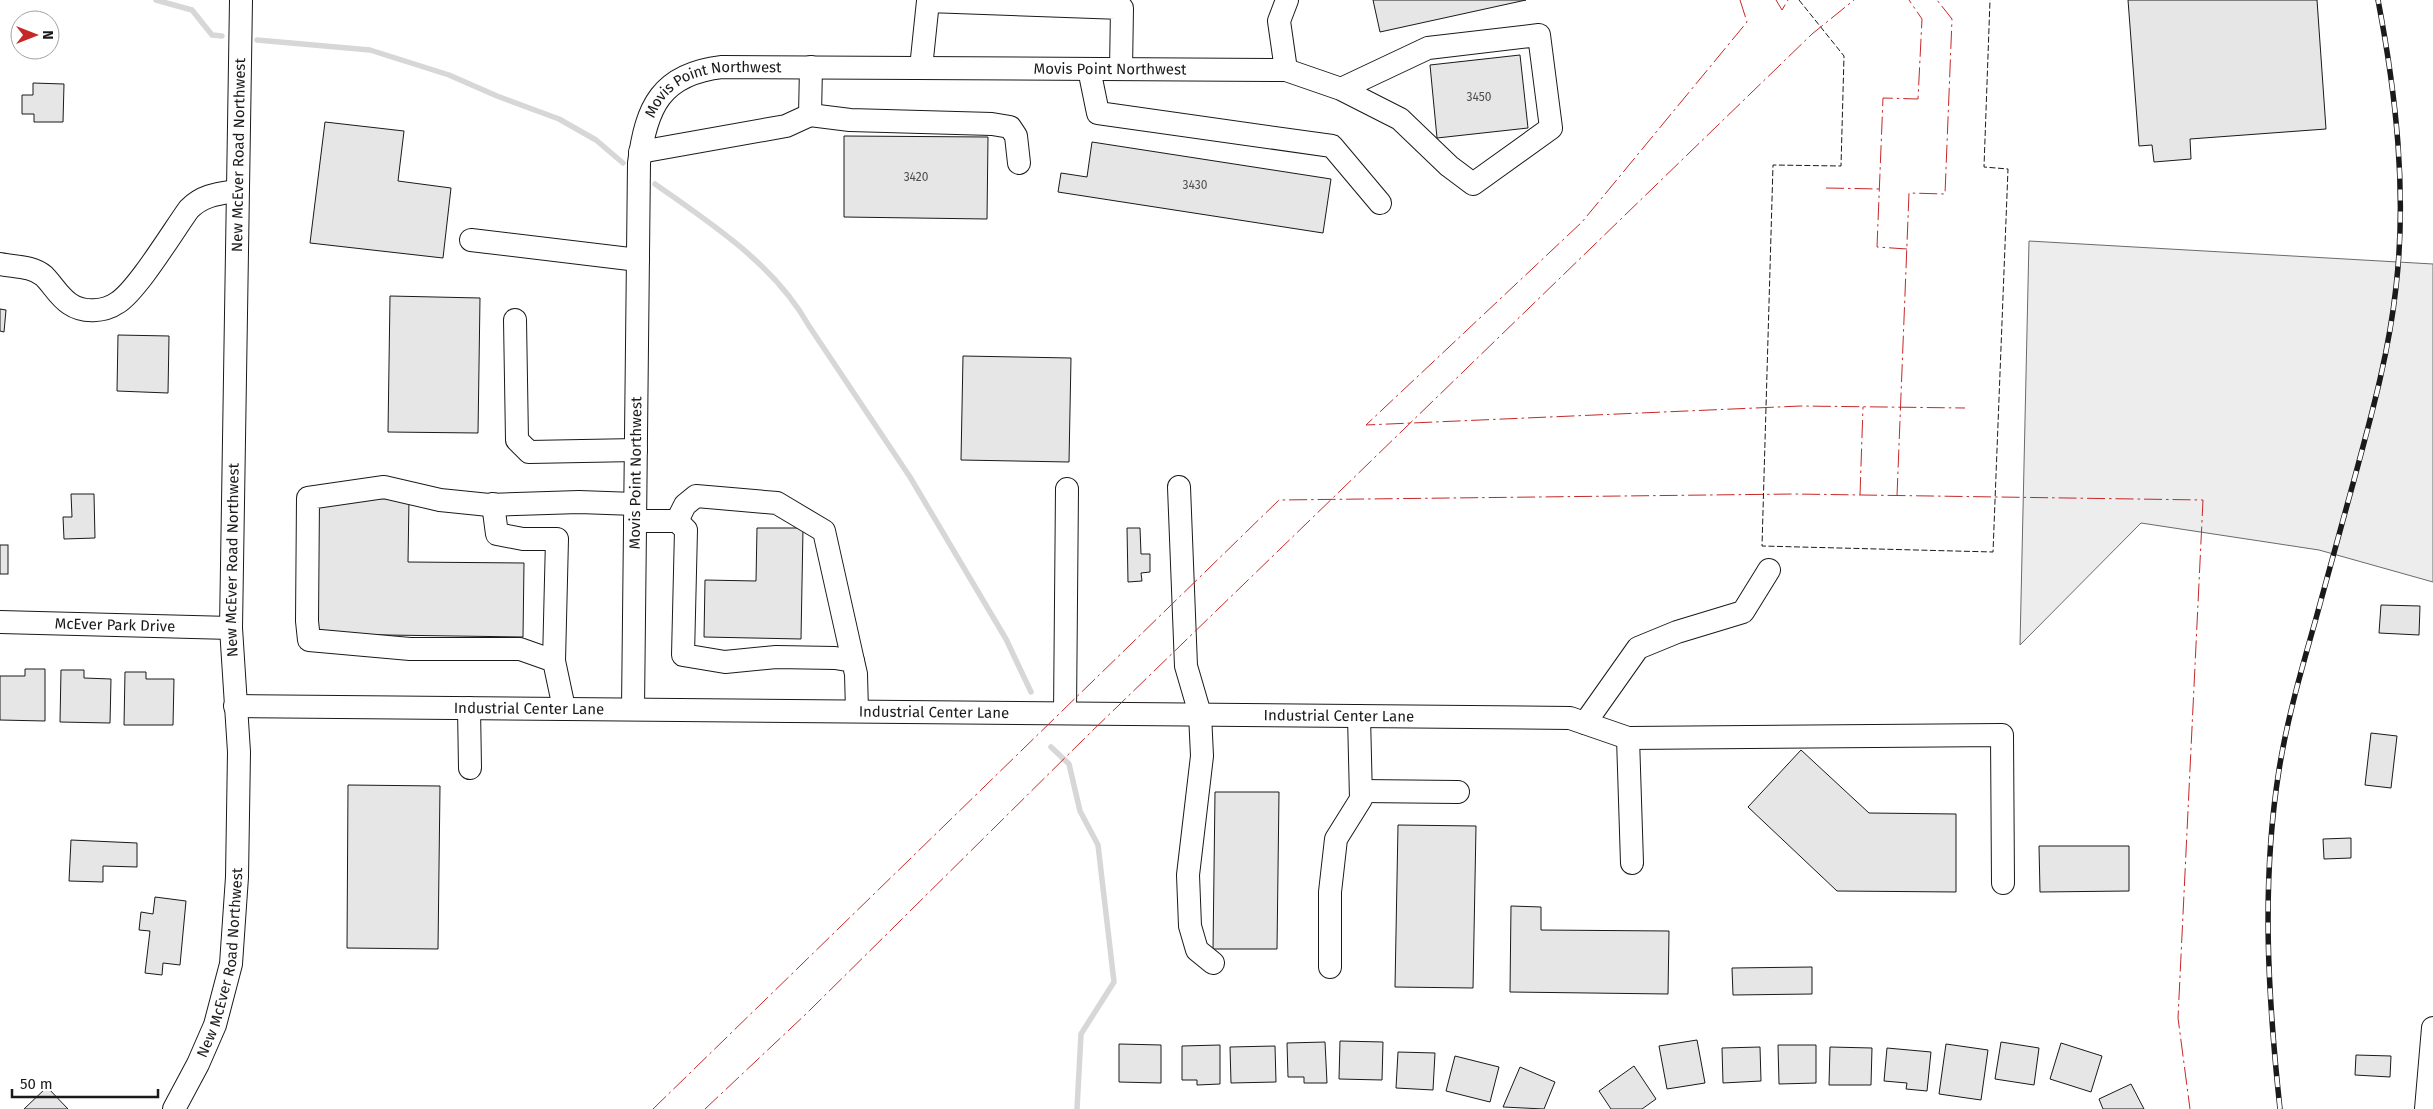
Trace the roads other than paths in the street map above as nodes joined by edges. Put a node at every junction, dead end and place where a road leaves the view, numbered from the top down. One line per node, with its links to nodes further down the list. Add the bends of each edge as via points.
1 (240, 0): 12 (street, New McEver Road Northwest)
2 (1287, 0): 7 (street, via 1279,21)
3 (811, 67): 4 (street, Movis Point Northwest); 9 (street); 10 (street, Movis Point Northwest, via 722,67 684,76 658,99 648,118)
4 (921, 68): 5 (street, Movis Point Northwest); 6 (street, via 928,1 1122,8)
5 (1089, 69): 6 (street, Movis Point Northwest); 13 (street, via 1098,113 1332,146)
6 (1121, 69): 7 (street, Movis Point Northwest)
7 (1286, 70): 8 (street, Movis Point Northwest)
8 (1341, 89): 8 (street, Movis Point Northwest, via 1400,119 1449,166 1474,184 1551,128 1539,36 1428,48)
9 (810, 115): 10 (street, via 786,126); 11 (street, via 850,120 1010,127 1016,136)
10 (640, 152): 15 (street, Movis Point Northwest)
11 (1019, 163)
12 (237, 191): 16 (street, via 208,195 198,200 132,290 119,303 105,309 91,310 71,305 37,272); 26 (street, New McEver Road Northwest)
13 (1380, 203)
14 (471, 240): 15 (street)
15 (638, 260): 18 (street, Movis Point Northwest)
16 (0, 264)
17 (515, 320): 18 (street, via 517,440 530,452)
18 (636, 450): 22 (street, Movis Point Northwest)
19 (1179, 487): 35 (street, via 1186,666)
20 (1067, 489): 34 (street)
21 (493, 504): 22 (street, via 579,502); 28 (street, via 496,534 523,539 557,539); 28 (street, via 440,500 384,487 308,498 309,640 410,649 520,649)
22 (635, 513): 23 (street); 32 (street, Movis Point Northwest)
23 (677, 521): 27 (street, via 685,505 696,496 777,503 824,531); 27 (street, via 686,530 682,656 725,662 776,657)
24 (1769, 570): 37 (street, via 1742,612 1638,648)
25 (0, 622): 26 (street, McEver Park Drive)
26 (231, 628): 29 (street, New McEver Road Northwest)
27 (853, 661): 33 (street)
28 (554, 662): 31 (street)
29 (235, 706): 30 (street, Industrial Center Lane); 47 (street, New McEver Road Northwest, via 237,877 231,964 215,1025)
30 (469, 708): 31 (street, Industrial Center Lane); 39 (street)
31 (564, 708): 32 (street, Industrial Center Lane)
32 (633, 709): 33 (street, Industrial Center Lane)
33 (858, 711): 34 (street, Industrial Center Lane)
34 (1065, 713): 35 (street, Industrial Center Lane)
35 (1200, 714): 36 (street, Industrial Center Lane); 44 (street, via 1202,756 1188,875 1190,926 1197,950)
36 (1359, 716): 37 (street, Industrial Center Lane, via 1570,718); 40 (street)
37 (1584, 723): 38 (street, Industrial Center Lane)
38 (1628, 738): 42 (street); 43 (street, Industrial Center Lane, via 2002,735)
39 (470, 768)
40 (1361, 791): 41 (street); 45 (street, via 1361,799 1336,839 1330,892)
41 (1458, 792)
42 (1632, 863)
43 (2003, 883)
44 (1213, 964)
45 (1330, 967)
46 (2433, 1028): 48 (street)
47 (174, 1109)
48 (2426, 1109)

